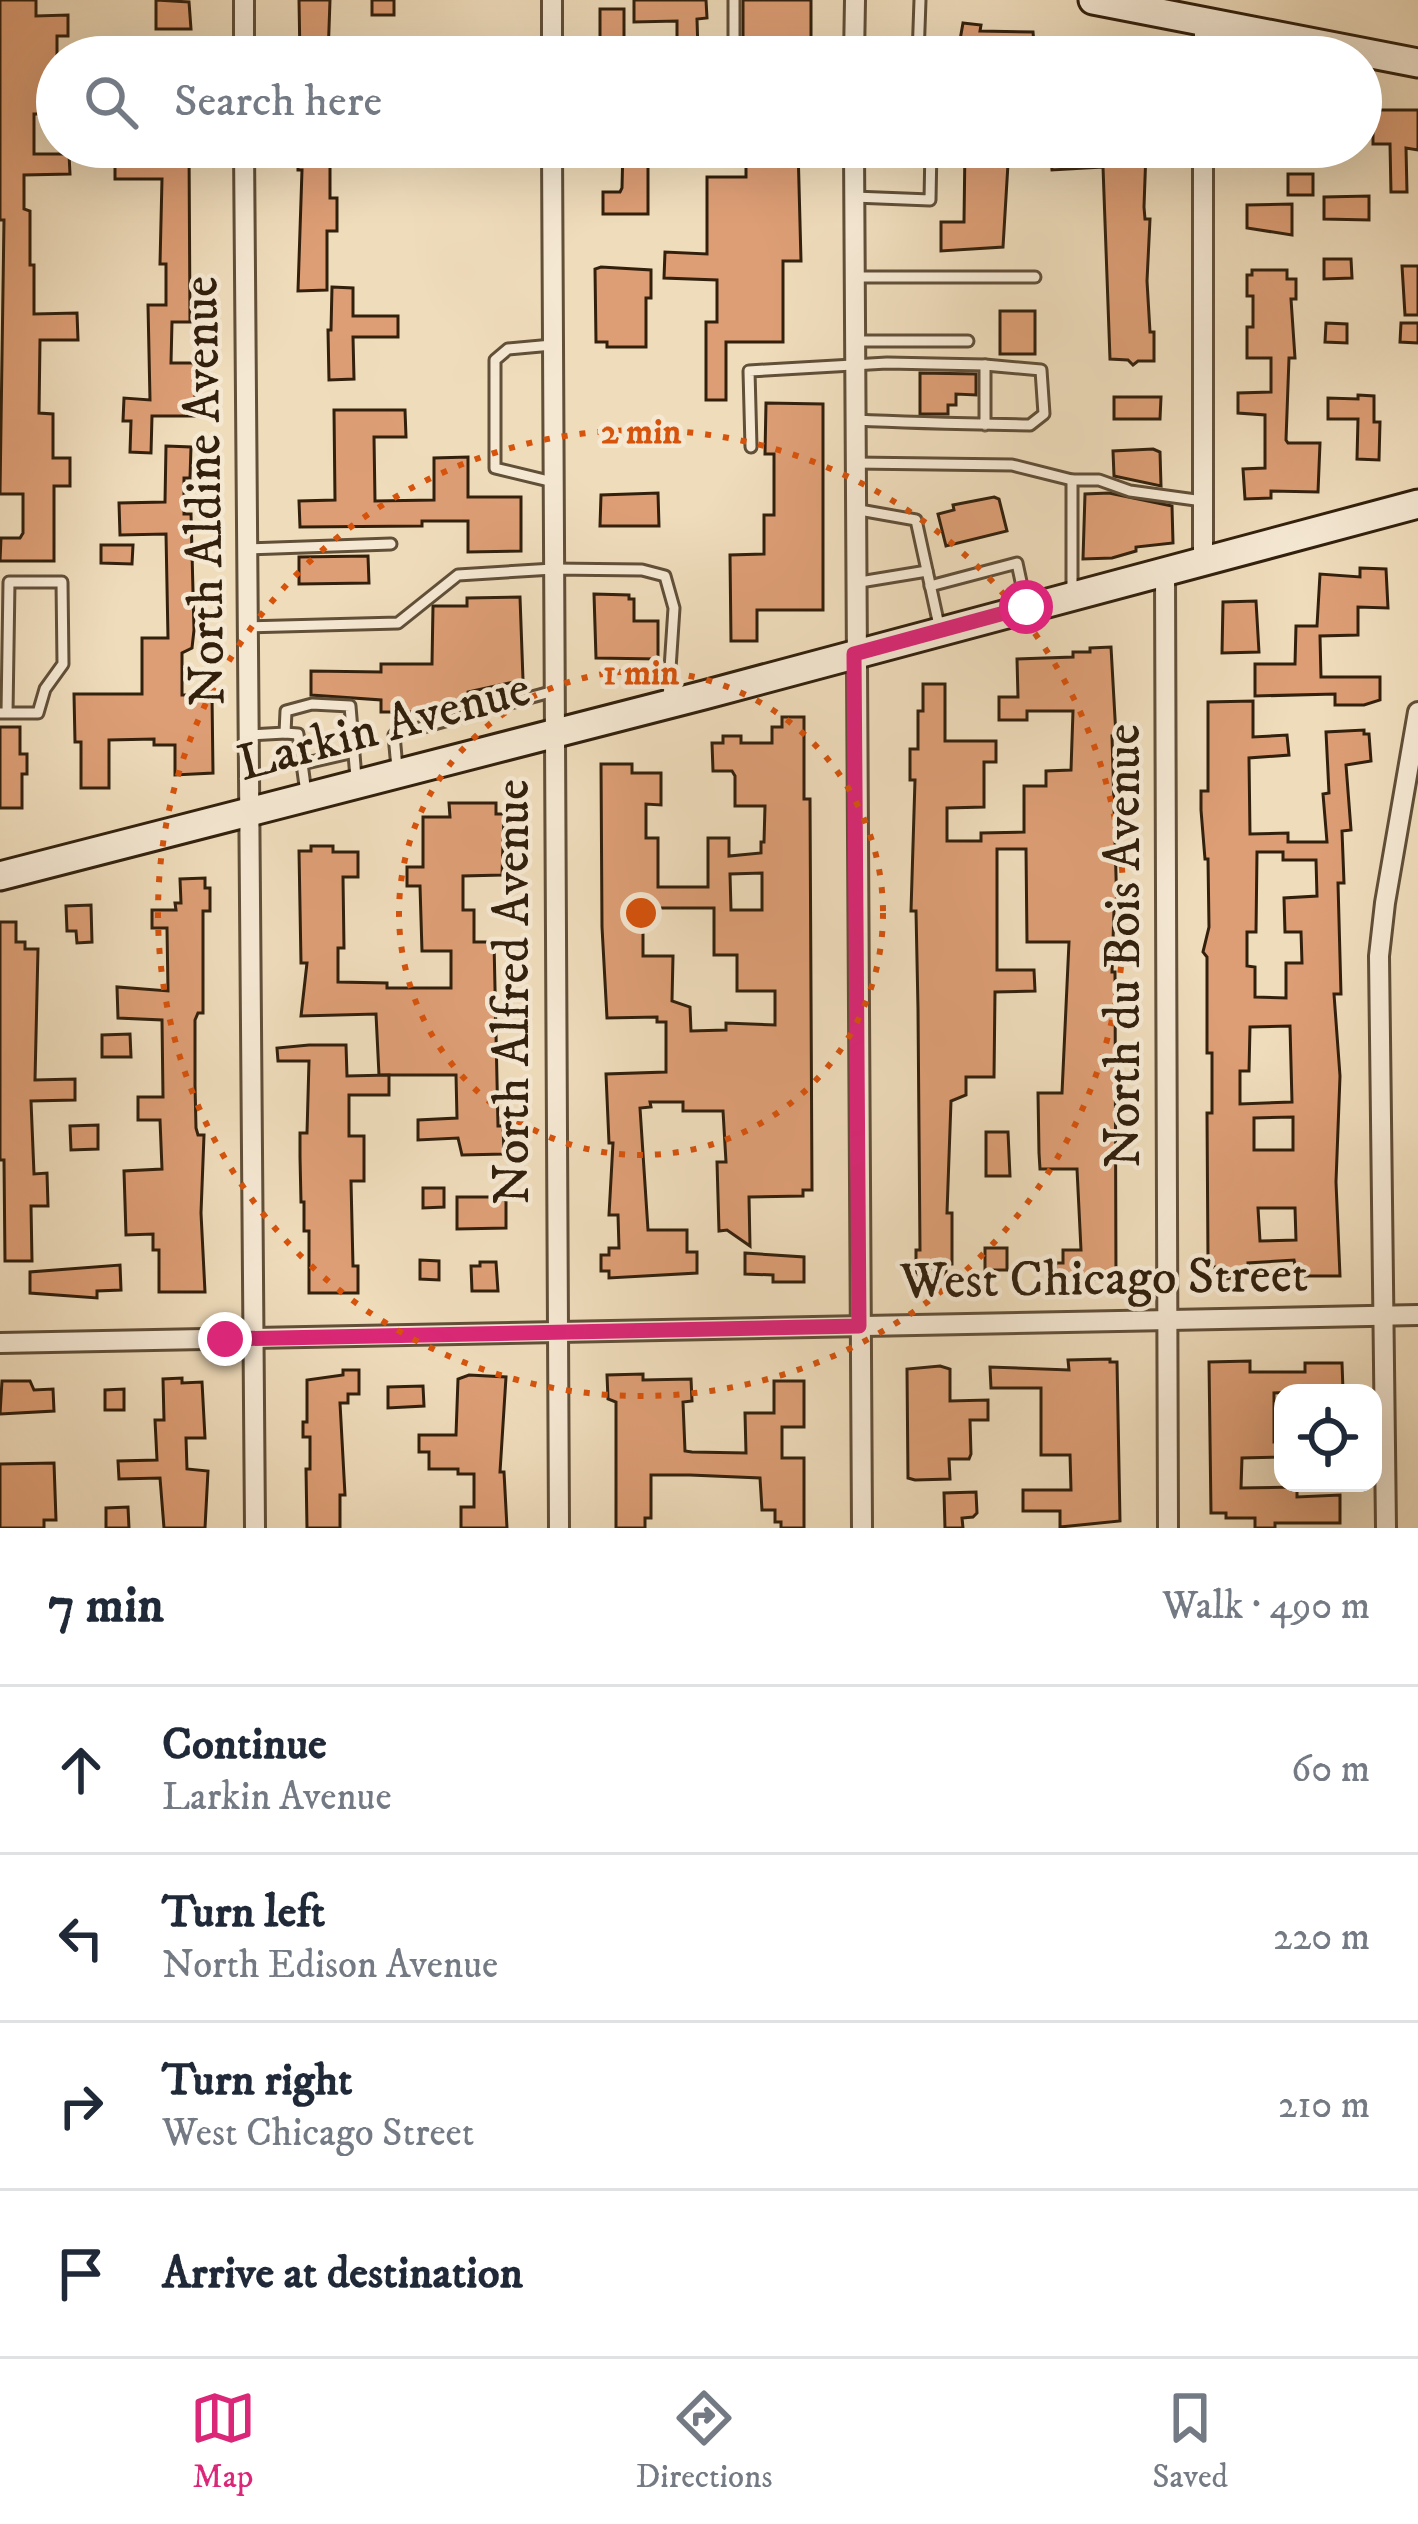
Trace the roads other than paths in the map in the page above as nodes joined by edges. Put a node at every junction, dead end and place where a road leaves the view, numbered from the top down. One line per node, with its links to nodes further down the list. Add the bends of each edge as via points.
1 (244, 0): 8 (street)
2 (552, 0): 9 (street)
3 (734, 0): 10 (lane)
4 (855, 0): 11 (street)
5 (920, 0): 12 (lane)
6 (1093, 0): 7 (main road)
7 (1204, 22): 13 (street); 14 (main road)
8 (244, 36)
9 (552, 36)
10 (734, 36)
11 (854, 36)
12 (919, 36)
13 (1204, 36)
14 (1277, 36)
15 (1382, 56): 16 (main road)
16 (1418, 63)
17 (244, 168): 40 (street, North Aldine Avenue)
18 (552, 168): 27 (street, North Alfred Avenue)
19 (854, 168): 22 (street)
20 (931, 168): 22 (lane, via 930,200)
21 (1203, 168): 36 (street)
22 (854, 197): 23 (street)
23 (854, 277): 24 (lane); 25 (street)
24 (1035, 277)
25 (854, 341): 26 (lane); 28 (street)
26 (968, 341)
27 (552, 345): 35 (street, North Alfred Avenue); 35 (lane, via 508,349 496,360 496,468)
28 (854, 365): 29 (lane); 30 (street); 32 (lane, via 749,371)
29 (985, 365): 31 (lane); 31 (lane, via 1041,370 1044,414 1030,425)
30 (856, 420): 31 (lane); 33 (street)
31 (985, 425)
32 (751, 447)
33 (855, 463): 34 (lane, via 1012,465); 38 (street)
34 (1072, 480): 36 (lane); 47 (lane)
35 (553, 482): 42 (street, North Alfred Avenue)
36 (1203, 501): 41 (street)
37 (1418, 504): 41 (main road, Larkin Avenue)
38 (854, 509): 43 (lane, via 916,520); 45 (street)
39 (391, 544): 40 (lane)
40 (247, 549): 49 (street, North Aldine Avenue)
41 (1203, 562): 44 (main road, Larkin Avenue)
42 (553, 568): 49 (lane, via 458,575 398,622); 52 (street, North Alfred Avenue); 53 (lane, via 664,576 674,608)
43 (927, 571): 45 (lane); 46 (lane)
44 (1165, 571): 47 (main road, Larkin Avenue); 68 (street, North du Bois Avenue)
45 (854, 583): 51 (street)
46 (930, 586): 48 (lane, via 1017,563); 50 (lane)
47 (1072, 595): 48 (main road, Larkin Avenue)
48 (1026, 607): 50 (main road, Larkin Avenue)
49 (248, 627): 58 (street, North Aldine Avenue)
50 (940, 631): 51 (main road, Larkin Avenue)
51 (854, 654): 53 (main road, Larkin Avenue); 69 (street)
52 (554, 691): 56 (street, North Alfred Avenue); 61 (lane, via 394,735)
53 (667, 704): 56 (main road, Larkin Avenue)
54 (1418, 712): 66 (street, via 1379,956)
55 (4, 713): 55 (lane, via 9,582 62,582 63,664 38,713)
56 (554, 732): 61 (main road, Larkin Avenue); 70 (street, North Alfred Avenue)
57 (285, 733): 58 (lane); 59 (lane, via 286,711 350,706); 60 (lane, via 298,734)
58 (249, 735): 64 (street, North Aldine Avenue)
59 (354, 752): 60 (lane); 62 (lane)
60 (302, 764): 63 (lane)
61 (398, 773): 62 (main road, Larkin Avenue)
62 (356, 784): 63 (main road, Larkin Avenue)
63 (307, 796): 64 (main road, Larkin Avenue)
64 (250, 811): 65 (main road, Larkin Avenue); 71 (street, North Aldine Avenue)
65 (0, 877)
66 (1382, 1315): 67 (street, West Chicago Street); 68 (street, West Chicago Street); 77 (street)
67 (1418, 1315)
68 (1167, 1320): 69 (street, West Chicago Street); 76 (street, North du Bois Avenue)
69 (859, 1326): 70 (street, West Chicago Street); 75 (street)
70 (556, 1332): 71 (street, West Chicago Street); 74 (street, North Alfred Avenue)
71 (251, 1338): 72 (street, West Chicago Street); 73 (street, North Aldine Avenue)
72 (0, 1343)
73 (255, 1528)
74 (559, 1528)
75 (862, 1528)
76 (1168, 1528)
77 (1386, 1528)

